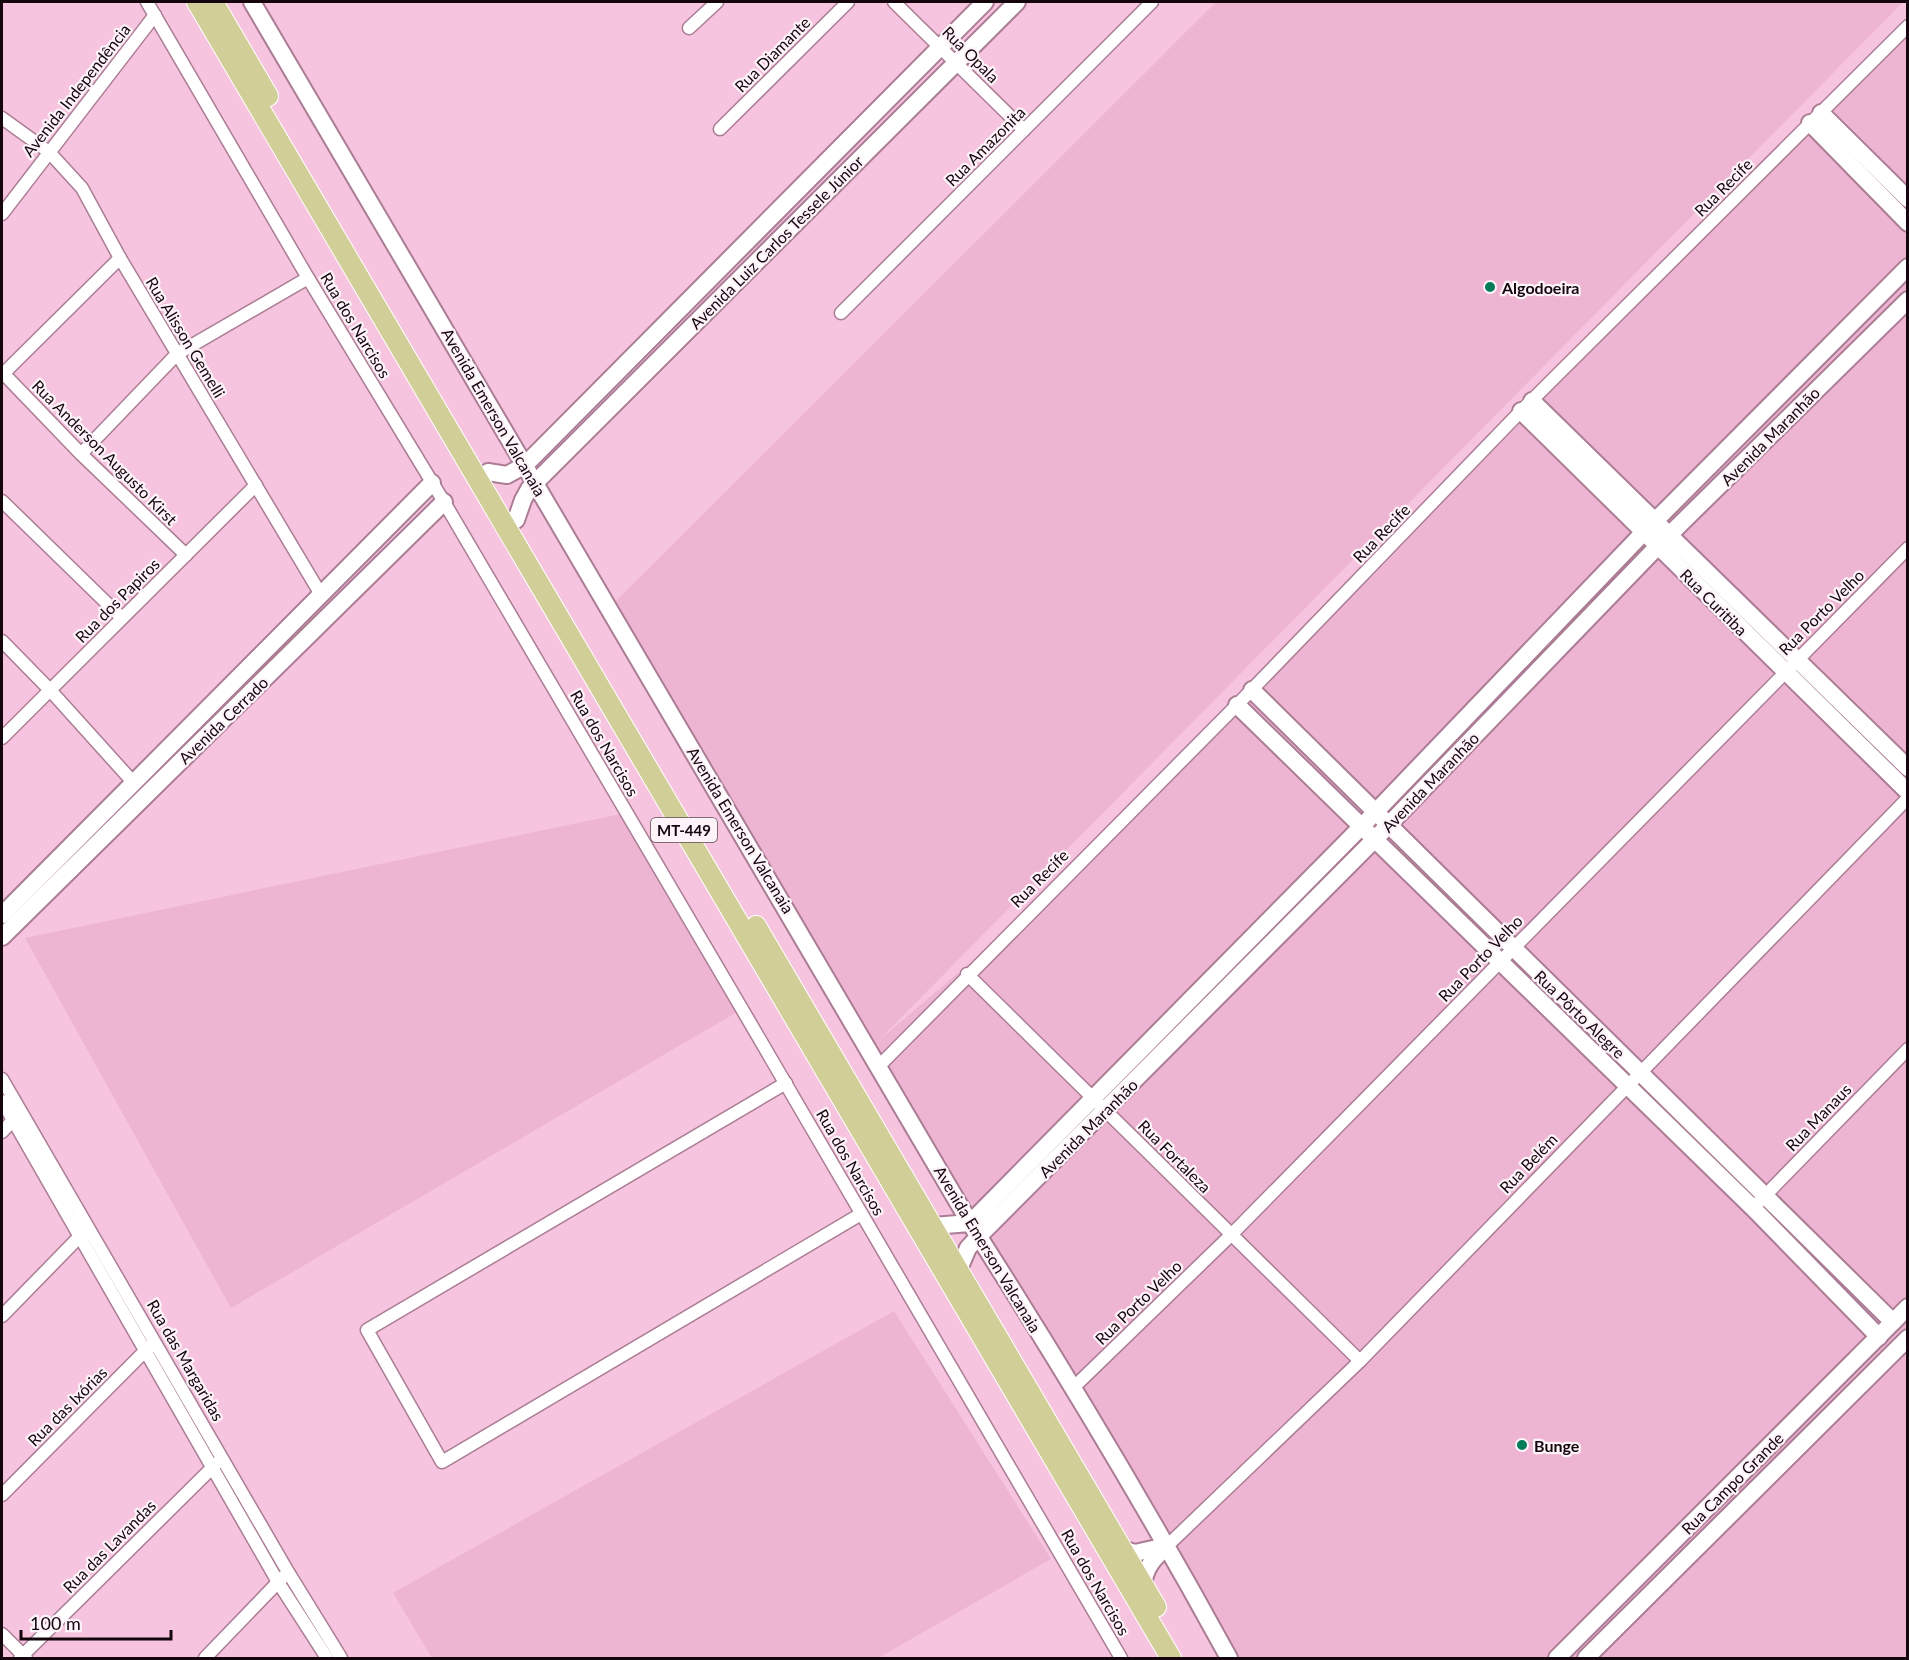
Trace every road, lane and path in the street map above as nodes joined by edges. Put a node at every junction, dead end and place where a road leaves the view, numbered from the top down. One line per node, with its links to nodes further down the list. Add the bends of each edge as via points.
1 (147, 2): 11 (street, Rua dos Narcisos)
2 (197, 2): 118 (main road, MT-449)
3 (213, 2): 34 (main road, MT-449)
4 (252, 2): 33 (street, Avenida Emerson Valcanaia)
5 (717, 2): 13 (street)
6 (848, 2): 18 (street, Rua Diamante)
7 (894, 2): 14 (street, Rua Opala)
8 (985, 2): 14 (street, Avenida Luiz Carlos Tessele Júnior)
9 (1017, 2): 15 (street, Avenida Luiz Carlos Tessele Júnior)
10 (1152, 2): 19 (street, Rua Amazonita)
11 (155, 15): 20 (street, Avenida Independência); 26 (street, Rua dos Narcisos)
12 (1908, 26): 17 (street, Rua Recife)
13 (689, 28)
14 (940, 47): 15 (street, Rua Opala); 33 (street, Avenida Luiz Carlos Tessele Júnior)
15 (956, 63): 19 (street, Rua Opala); 36 (street, Avenida Luiz Carlos Tessele Júnior)
16 (2, 118): 20 (street, Rua Alisson Gemelli)
17 (1815, 118): 21 (street); 23 (street); 31 (street, Rua Recife)
18 (720, 129)
19 (1024, 130): 28 (street, Rua Amazonita)
20 (49, 152): 22 (street, Avenida Independência); 24 (street, Rua Alisson Gemelli, via 82,188)
21 (1908, 199)
22 (2, 214)
23 (1908, 223)
24 (120, 258): 29 (street, Rua Alisson Gemelli); 30 (street)
25 (1908, 267): 41 (street, Avenida Maranhão)
26 (308, 278): 29 (street); 35 (street, Rua dos Narcisos)
27 (1908, 300): 42 (street, Avenida Maranhão)
28 (841, 313)
29 (177, 354): 32 (street); 37 (street, Rua Alisson Gemelli)
30 (2, 373): 32 (street, Rua Anderson Augusto Kirst)
31 (1526, 406): 41 (street, Rua Curitiba); 50 (street, Rua Recife)
32 (81, 454): 44 (street, Rua Anderson Augusto Kirst)
33 (525, 465): 34 (street, via 507,475); 36 (street, Avenida Emerson Valcanaia)
34 (488, 472): 40 (main road, MT-449)
35 (432, 483): 39 (street, Rua dos Narcisos); 45 (street, Avenida Cerrado)
36 (536, 483): 40 (street, Avenida Luiz Carlos Tessele Júnior, via 522,500); 69 (street, Avenida Emerson Valcanaia)
37 (256, 485): 44 (street, Rua dos Papiros); 45 (street, Rua Alisson Gemelli)
38 (2, 501): 46 (street)
39 (444, 502): 62 (street, Avenida Cerrado); 72 (street, Rua dos Narcisos)
40 (516, 520): 84 (main road, MT-449)
41 (1649, 527): 42 (street, Rua Curitiba); 57 (street, Avenida Maranhão)
42 (1663, 541): 48 (street, Rua Curitiba); 59 (street, Avenida Maranhão)
43 (1908, 548): 48 (street, Rua Porto Velho)
44 (186, 555): 46 (street, Rua dos Papiros)
45 (320, 593): 54 (street, Avenida Cerrado)
46 (122, 618): 49 (street, Rua dos Papiros)
47 (2, 641): 49 (street)
48 (1791, 666): 53 (street, Rua Curitiba); 55 (street, Rua Curitiba); 63 (street, Rua Porto Velho)
49 (50, 690): 52 (street, Rua dos Papiros); 54 (street)
50 (1251, 690): 51 (street, Rua Recife); 57 (street, Rua Pôrto Alegre)
51 (1237, 705): 58 (street, Rua Pôrto Alegre); 65 (street, Rua Recife)
52 (2, 738)
53 (1908, 768)
54 (132, 781): 61 (street, Avenida Cerrado)
55 (1908, 792)
56 (1908, 798): 70 (street, Rua Belém)
57 (1375, 812): 58 (street, Avenida Maranhão); 59 (street, Rua Pôrto Alegre)
58 (1363, 825): 60 (street, Rua Pôrto Alegre); 74 (street, Avenida Maranhão)
59 (1388, 825): 60 (street, Avenida Maranhão); 63 (street, Rua Pôrto Alegre)
60 (1376, 838): 64 (street, Rua Pôrto Alegre); 76 (street, Avenida Maranhão)
61 (2, 915)
62 (2, 937)
63 (1513, 948): 64 (street, Rua Porto Velho); 66 (street, Rua Pôrto Alegre)
64 (1499, 962): 67 (street, Rua Pôrto Alegre); 87 (street, Rua Porto Velho)
65 (967, 974): 69 (street, Rua Recife); 74 (street, Rua Fortaleza)
66 (1588, 1023): 67 (street); 70 (street, Rua Pôrto Alegre)
67 (1575, 1037): 73 (street, Rua Pôrto Alegre)
68 (1908, 1049): 81 (street, Rua Manaus)
69 (880, 1065): 86 (street, Avenida Emerson Valcanaia)
70 (1639, 1072): 73 (street, Rua Belém); 79 (street, Rua Pôrto Alegre)
71 (2, 1079): 77 (street, Rua das Margaridas)
72 (786, 1083): 83 (street, Rua dos Narcisos); 83 (street, via 367,1330 442,1462)
73 (1626, 1086): 80 (street, Rua Pôrto Alegre); 102 (street, Rua Belém)
74 (1093, 1097): 76 (street, Rua Fortaleza); 86 (street, Avenida Maranhão)
75 (2, 1101): 77 (street, Rua das Margaridas)
76 (1107, 1111): 86 (street, Avenida Maranhão); 87 (street, Rua Fortaleza)
77 (17, 1116): 78 (street); 85 (street, Rua das Margaridas); 88 (street, Rua das Margaridas)
78 (2, 1132)
79 (1713, 1144): 80 (street); 81 (street, Rua Pôrto Alegre)
80 (1700, 1157): 82 (street, Rua Pôrto Alegre)
81 (1766, 1194): 82 (street, Rua Manaus); 89 (street, Rua Pôrto Alegre)
82 (1753, 1208): 90 (street, Rua Pôrto Alegre)
83 (861, 1214): 117 (street, Rua dos Narcisos)
84 (933, 1226): 86 (street); 92 (main road, MT-449)
85 (89, 1227): 88 (street); 99 (street, Rua das Margaridas)
86 (974, 1229): 92 (street, Avenida Maranhão); 103 (street, Avenida Emerson Valcanaia)
87 (1232, 1234): 102 (street, Rua Fortaleza); 103 (street, Rua Porto Velho)
88 (79, 1236): 95 (street); 100 (street, Rua das Margaridas)
89 (1809, 1236): 90 (street); 91 (street, Rua Pôrto Alegre)
90 (1794, 1249): 93 (street, Rua Pôrto Alegre)
91 (1840, 1268): 93 (street); 96 (street, Rua Pôrto Alegre)
92 (959, 1269): 108 (main road, MT-449)
93 (1825, 1282): 97 (street, Rua Pôrto Alegre)
94 (1908, 1307): 96 (street, Rua Campo Grande)
95 (2, 1316)
96 (1893, 1322): 97 (street, Rua Campo Grande); 98 (street, Rua Pôrto Alegre)
97 (1879, 1337): 101 (street, Rua Pôrto Alegre); 121 (street, Rua Campo Grande)
98 (1907, 1339): 101 (street, Rua Campo Grande)
99 (155, 1341): 100 (street, Rua das Ixórias); 104 (street, Rua das Margaridas)
100 (145, 1351): 105 (street, Rua das Margaridas); 106 (street, Rua das Ixórias)
101 (1894, 1352): 122 (street, Rua Campo Grande)
102 (1360, 1361): 107 (street, Rua Belém)
103 (1073, 1388): 107 (street, Avenida Emerson Valcanaia)
104 (223, 1457): 105 (street, Rua das Lavandas); 109 (street, Rua das Margaridas)
105 (212, 1467): 110 (street, Rua das Margaridas); 113 (street, Rua das Lavandas)
106 (2, 1495)
107 (1167, 1546): 108 (street, via 1135,1553); 111 (street, via 1144,1572); 120 (street, Avenida Emerson Valcanaia)
108 (1124, 1550): 111 (main road, MT-449)
109 (288, 1572): 110 (street); 116 (street, Rua das Margaridas)
110 (278, 1582): 114 (street); 115 (street, Rua das Margaridas)
111 (1143, 1585): 119 (main road, MT-449)
112 (2, 1634): 113 (street)
113 (23, 1657)
114 (205, 1659)
115 (327, 1659)
116 (341, 1659)
117 (1121, 1659)
118 (1171, 1659)
119 (1186, 1659)
120 (1229, 1659)
121 (1557, 1659)
122 (1586, 1659)

